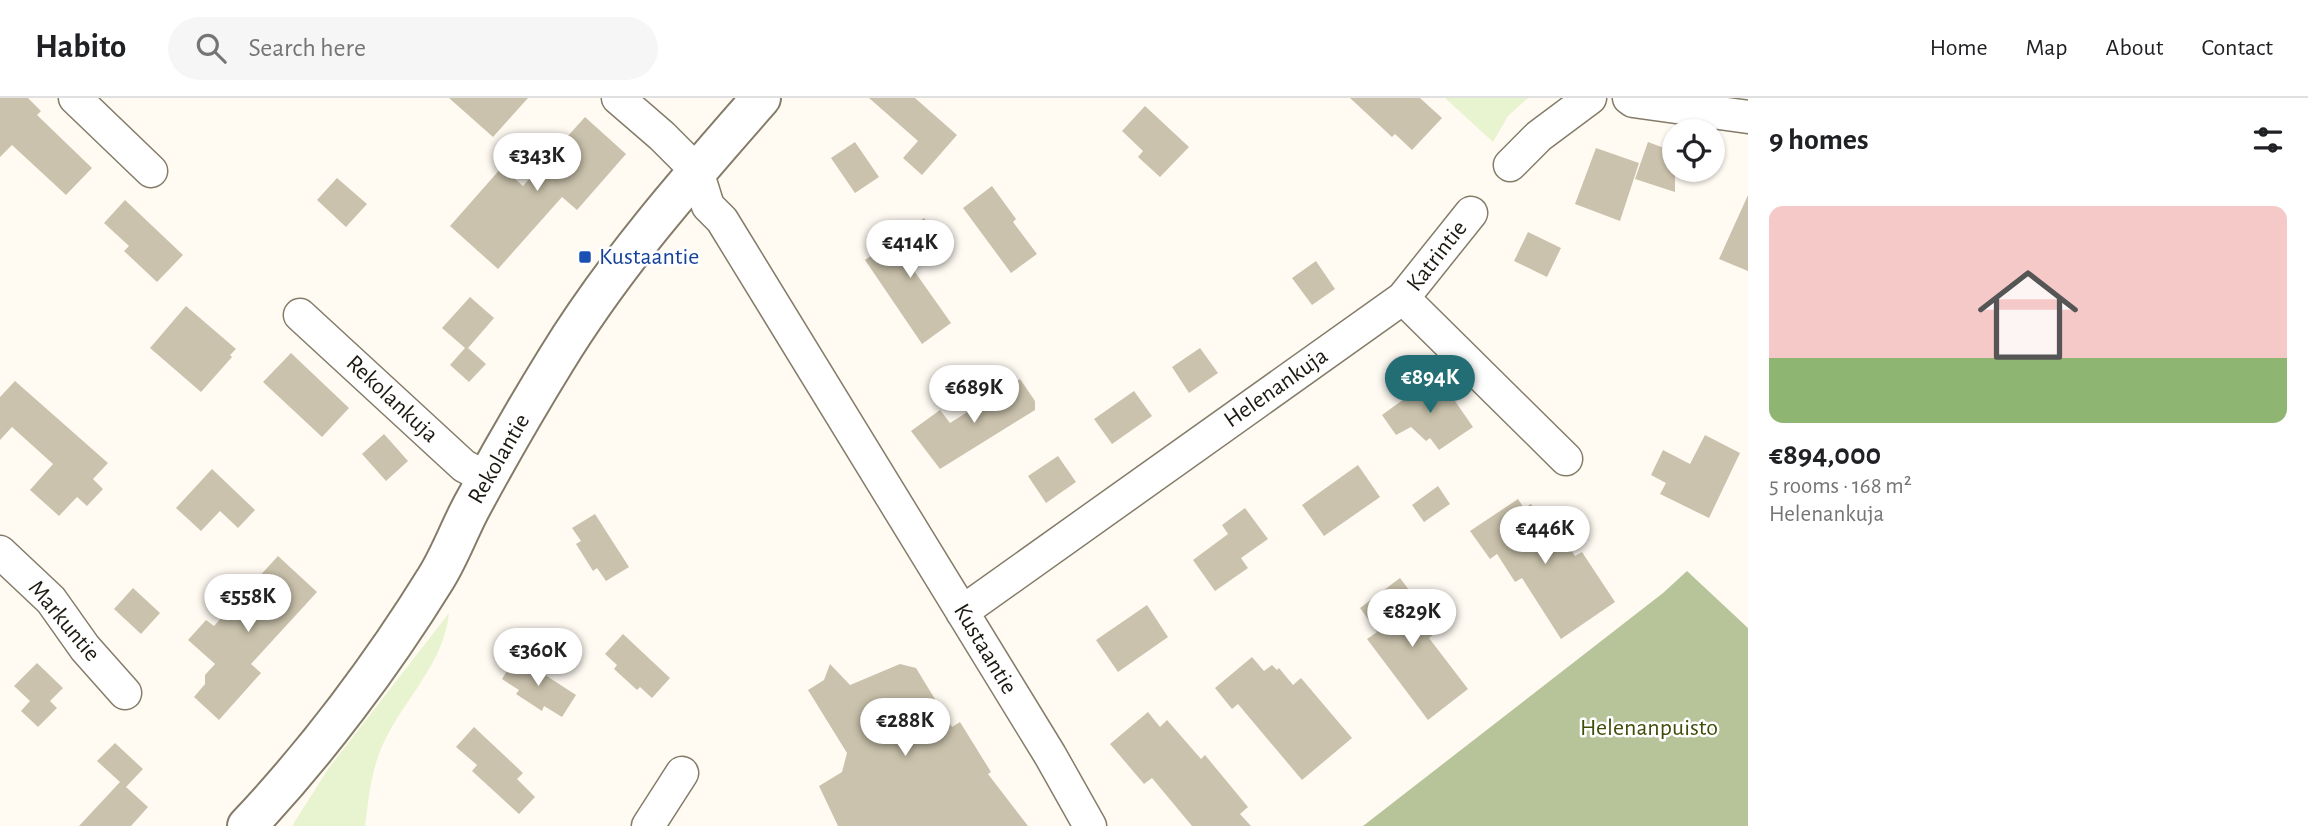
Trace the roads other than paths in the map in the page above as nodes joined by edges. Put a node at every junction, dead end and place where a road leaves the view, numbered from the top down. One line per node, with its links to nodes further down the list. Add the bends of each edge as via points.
1 (75, 98): 8 (street)
2 (618, 98): 9 (street, Kustaantie)
3 (761, 98): 9 (main road, Rekolantie)
4 (1590, 98): 7 (street, via 1539,136)
5 (1629, 98): 6 (street)
6 (1748, 117)
7 (1510, 165)
8 (151, 171)
9 (697, 171): 14 (main road, Rekolantie, via 605,285); 16 (street, Kustaantie, via 708,206 722,220)
10 (1471, 213): 11 (street, Katrintie)
11 (1403, 298): 13 (street); 16 (street, Helenankuja)
12 (300, 315): 14 (street, Rekolankuja, via 464,466)
13 (1566, 459)
14 (487, 478): 19 (main road, Rekolantie, via 438,576 366,681)
15 (0, 552): 17 (street, Markuntie, via 51,600)
16 (962, 612): 21 (street, Kustaantie)
17 (125, 693)
18 (682, 773): 20 (street)
19 (247, 826)
20 (648, 826)
21 (1090, 826)

